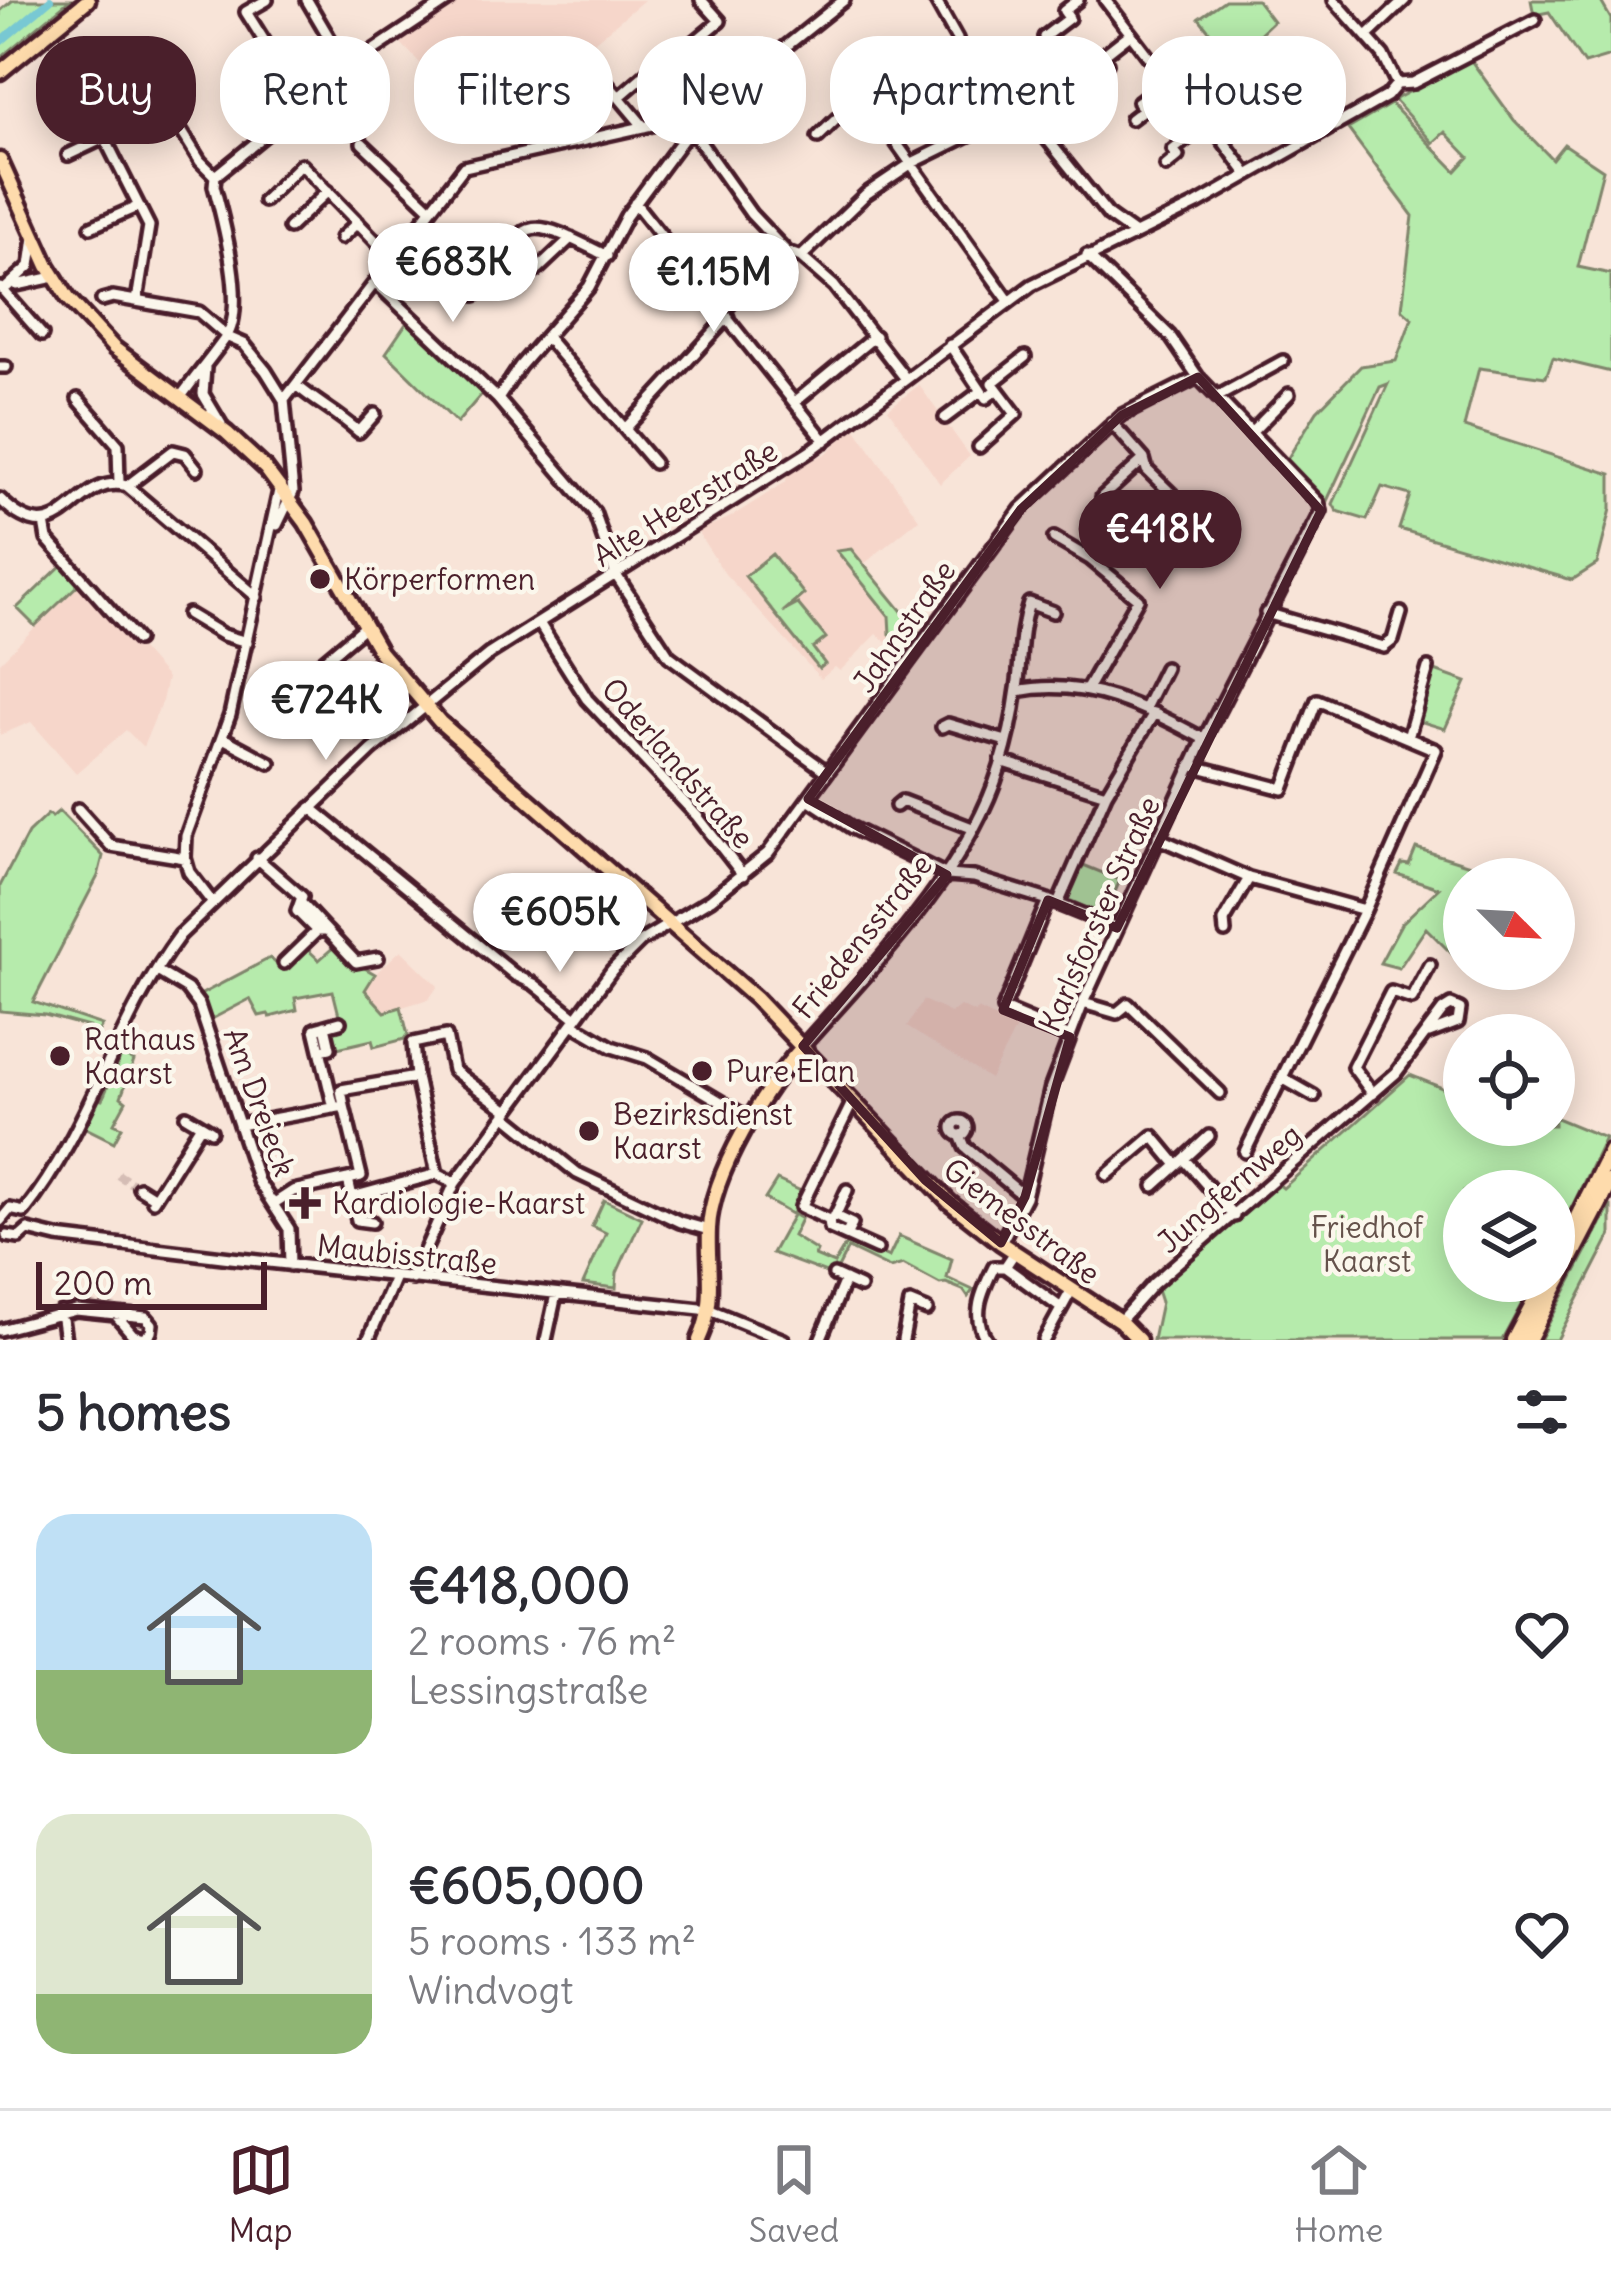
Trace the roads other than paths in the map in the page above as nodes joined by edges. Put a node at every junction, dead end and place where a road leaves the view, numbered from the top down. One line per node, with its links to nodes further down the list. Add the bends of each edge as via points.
1 (88, 0): 25 (main road)
2 (267, 0): 15 (street, via 246,12)
3 (307, 0): 16 (street)
4 (449, 0): 22 (street)
5 (701, 0): 13 (street, via 720,21)
6 (844, 0): 18 (street)
7 (934, 0): 19 (street)
8 (1078, 0): 20 (street)
9 (1105, 0): 14 (street)
10 (1334, 0): 21 (street)
11 (1406, 0): 21 (street)
12 (1535, 20): 27 (street, Alte Heerstraße)
13 (704, 34): 17 (street)
14 (1130, 34): 23 (street); 24 (street)
15 (261, 36)
16 (328, 36)
17 (702, 36)
18 (797, 36)
19 (955, 36)
20 (1052, 36)
21 (1367, 36): 27 (street)
22 (390, 39)
23 (1118, 43)
24 (1142, 49)
25 (0, 73)
26 (637, 82): 29 (street)
27 (1397, 84): 33 (street, Alte Heerstraße)
28 (613, 90): 29 (street)
29 (619, 97): 31 (street)
30 (1142, 111): 32 (street)
31 (637, 119)
32 (1131, 119)
33 (1346, 119)
34 (830, 125): 36 (street)
35 (637, 129): 60 (street, via 466,166)
36 (818, 137)
37 (93, 144): 50 (street)
38 (108, 144): 59 (street)
39 (190, 144): 55 (street)
40 (254, 144): 55 (street)
41 (363, 144): 60 (street)
42 (679, 144): 58 (street)
43 (699, 144): 69 (street)
44 (898, 144): 52 (street)
45 (953, 144): 52 (street)
46 (1051, 144): 66 (street)
47 (1181, 144): 53 (street)
48 (1225, 144): 54 (street)
49 (1302, 144): 54 (street, Alte Heerstraße)
50 (68, 155)
51 (0, 160): 65 (main road, Giemesstraße)
52 (912, 164): 72 (street, via 866,194); 82 (street)
53 (1166, 166)
54 (1248, 175): 66 (street, Alte Heerstraße)
55 (215, 176): 86 (street, via 231,272)
56 (328, 191): 57 (street, via 301,164); 61 (street); 64 (street)
57 (264, 201)
58 (635, 203): 71 (street); 83 (street)
59 (140, 206): 63 (street); 81 (street, via 150,232)
60 (431, 209): 62 (street)
61 (358, 222): 67 (street); 73 (street)
62 (422, 222): 73 (street); 74 (street)
63 (91, 227)
64 (289, 228)
65 (34, 232): 76 (main road, Giemesstraße); 78 (street, via 32,260)
66 (1132, 233): 70 (street, Alte Heerstraße)
67 (341, 238)
68 (571, 238): 71 (street); 74 (street, via 542,226 525,229); 75 (street)
69 (788, 252): 72 (street); 83 (street)
70 (1087, 255): 82 (street, Alte Heerstraße); 92 (street, via 1170,336)
71 (607, 256): 87 (street)
72 (801, 257): 85 (street)
73 (394, 260): 77 (street)
74 (491, 271): 79 (street)
75 (536, 271)
76 (54, 277): 78 (street); 99 (main road, Giemesstraße, via 97,332)
77 (376, 284): 94 (street); 100 (street)
78 (3, 288): 84 (street)
79 (475, 295)
80 (102, 300): 81 (street)
81 (137, 301): 86 (street, via 195,310)
82 (1009, 301): 88 (street, Alte Heerstraße)
83 (726, 314): 103 (street); 107 (street)
84 (42, 335)
85 (875, 336): 93 (street); 103 (street)
86 (228, 337): 90 (street); 102 (street, via 247,347)
87 (546, 338): 100 (street); 107 (street)
88 (950, 345): 93 (street, Alte Heerstraße); 95 (street)
89 (1025, 357): 96 (street)
90 (208, 358): 99 (street); 108 (street, via 203,394)
91 (1283, 361): 98 (street)
92 (1198, 377): 98 (street); 106 (street, Jahnstraße)
93 (906, 379): 110 (street, Alte Heerstraße)
94 (296, 385): 102 (street); 104 (street, via 359,432)
95 (980, 386): 96 (street, via 987,376); 105 (street)
96 (994, 386): 111 (street, via 1016,414)
97 (1289, 394): 109 (street)
98 (1216, 397): 109 (street)
99 (180, 398): 108 (main road, Giemesstraße)
100 (498, 398): 126 (street, via 594,512)
101 (78, 399): 115 (street, via 118,445)
102 (284, 400): 119 (street)
103 (795, 402): 110 (street)
104 (375, 414)
105 (945, 418)
106 (1112, 423): 112 (street); 151 (street, Jahnstraße, via 1021,509)
107 (625, 429): 113 (street)
108 (227, 433): 116 (main road, Giemesstraße)
109 (1251, 433): 129 (street, Karlsforster Straße, via 1321,511)
110 (825, 441): 126 (street, Alte Heerstraße)
111 (979, 447)
112 (1144, 459): 117 (street); 120 (street)
113 (654, 463)
114 (197, 469): 115 (street, via 173,451)
115 (123, 485): 121 (street, via 99,487); 127 (street)
116 (280, 487): 119 (main road, Giemesstraße); 124 (street)
117 (1102, 497)
118 (0, 499): 121 (street)
119 (291, 500): 122 (street); 123 (main road, Giemesstraße)
120 (1195, 517)
121 (44, 522): 134 (street, via 47,538)
122 (278, 522): 123 (street); 124 (street)
123 (306, 523): 133 (main road, Giemesstraße)
124 (272, 533): 127 (street)
125 (1054, 538): 138 (street, via 1138,598)
126 (616, 575): 132 (street, Alte Heerstraße); 151 (street, via 676,662)
127 (257, 597): 135 (street)
128 (1053, 612): 139 (street, Friedensstraße, via 1029,603)
129 (1266, 613): 130 (street, via 1384,647); 146 (street, Karlsforster Straße)
130 (1401, 613)
131 (188, 614): 135 (street)
132 (539, 623): 140 (street, Alte Heerstraße); 161 (street, Oderlandstraße, via 587,699)
133 (364, 627): 140 (main road, Giemesstraße); 142 (street, via 302,680)
134 (137, 640)
135 (247, 642): 144 (street)
136 (1165, 668): 141 (street)
137 (1428, 668): 145 (street)
138 (1087, 688): 139 (street); 141 (street)
139 (1017, 691): 147 (street, Friedensstraße)
140 (424, 706): 155 (street, Alte Heerstraße); 167 (main road, Giemesstraße)
141 (1150, 710): 146 (street); 152 (street)
142 (278, 724)
143 (942, 727): 147 (street)
144 (223, 738): 149 (street); 159 (street, via 191,816)
145 (1408, 738): 150 (street, via 1317,700 1283,789); 166 (street, via 1436,750)
146 (1204, 739): 150 (street, Karlsforster Straße)
147 (1006, 741): 148 (street, Friedensstraße)
148 (1001, 761): 152 (street); 157 (street, Friedensstraße)
149 (270, 763)
150 (1191, 765): 158 (street, Karlsforster Straße)
151 (827, 772): 153 (street, Jahnstraße)
152 (1106, 794): 165 (street)
153 (808, 799): 161 (street, Jahnstraße); 162 (street)
154 (896, 806): 157 (street, via 913,804)
155 (311, 808): 160 (street, Alte Heerstraße); 176 (street)
156 (78, 809): 159 (street, via 111,846)
157 (972, 828): 162 (street, Friedensstraße)
158 (1158, 838): 163 (street); 168 (street, Karlsforster Straße)
159 (185, 858): 164 (street)
160 (257, 859): 164 (street, Alte Heerstraße); 169 (street, via 302,897 297,911)
161 (743, 874): 167 (street, Jahnstraße)
162 (947, 875): 165 (street); 180 (street, Friedensstraße)
163 (1249, 878): 166 (street); 170 (street)
164 (212, 902): 174 (street, Alte Heerstraße)
165 (1053, 902): 168 (street); 179 (street, via 1003,1009)
166 (1365, 910): 182 (street)
167 (669, 924): 176 (street, Jahnstraße, via 621,960); 180 (main road, Giemesstraße)
168 (1117, 928): 175 (street, Karlsforster Straße)
169 (322, 931): 171 (street, via 356,962); 172 (street)
170 (1225, 932)
171 (378, 958)
172 (284, 963)
173 (1430, 965): 185 (street, via 1412,999 1391,992 1353,1066)
174 (157, 971): 192 (street, Am Dreieck, via 199,1005); 209 (street, Alte Heerstraße, via 57,1167)
175 (1083, 1003): 179 (street, Karlsforster Straße); 184 (street, via 1117,1013 1128,1004)
176 (575, 1021): 189 (street, Jahnstraße); 191 (street)
177 (340, 1022): 183 (street, via 315,1029)
178 (1429, 1033): 185 (street, Jungfernweg)
179 (1070, 1037): 207 (street, Karlsforster Straße)
180 (803, 1046): 187 (main road, Giemesstraße); 191 (main road, Friedensstraße)
181 (416, 1077): 183 (street); 189 (street, via 413,1043 446,1036 453,1070); 198 (street)
182 (1284, 1079): 186 (street); 196 (street)
183 (336, 1091): 188 (street)
184 (1220, 1093)
185 (1373, 1094): 210 (street, Jungfernweg)
186 (1314, 1096)
187 (852, 1103): 211 (street, via 800,1207); 218 (main road, Giemesstraße, via 925,1180)
188 (339, 1107): 192 (street); 200 (street, via 361,1175)
189 (506, 1113): 202 (street, Jahnstraße); 216 (street, via 577,1173)
190 (186, 1116): 204 (street, via 206,1128 154,1200)
191 (750, 1119): 216 (main road, Friedensstraße)
192 (239, 1125): 208 (street, Am Dreieck)
193 (961, 1135): 207 (street)
194 (1209, 1136): 197 (street)
195 (1611, 1151): 214 (highway)
196 (1245, 1152)
197 (1181, 1162): 199 (street, via 1153,1136); 203 (street); 210 (street)
198 (437, 1174): 202 (street); 206 (street)
199 (1107, 1175)
200 (348, 1179): 206 (street); 208 (street, via 293,1191)
201 (1611, 1181): 236 (highway)
202 (454, 1184): 224 (street, Jahnstraße)
203 (1154, 1186)
204 (139, 1188)
205 (847, 1190): 211 (street)
206 (352, 1197): 213 (street, via 357,1220)
207 (1025, 1197): 218 (street, Karlsforster Straße)
208 (273, 1204): 221 (street, Am Dreieck, via 289,1229)
209 (24, 1212): 212 (street, via 10,1209); 215 (street)
210 (1234, 1216): 234 (street, Jungfernweg)
211 (832, 1218): 219 (street, via 852,1224 846,1235)
212 (0, 1221): 217 (street)
213 (372, 1222)
214 (1575, 1222)
215 (28, 1230): 217 (street); 221 (street, Maubisstraße)
216 (709, 1230): 230 (main road, Friedensstraße)
217 (3, 1240)
218 (1001, 1243): 220 (main road, Giemesstraße)
219 (877, 1250)
220 (1015, 1252): 222 (street); 226 (main road, Giemesstraße)
221 (290, 1265): 223 (street, Maubisstraße)
222 (1004, 1267): 229 (street); 245 (street, via 994,1267 981,1296 978,1326)
223 (395, 1277): 224 (street, Maubisstraße); 239 (street)
224 (412, 1279): 227 (street, Maubisstraße)
225 (860, 1287): 243 (street, via 840,1278)
226 (1072, 1289): 229 (street); 234 (main road, Giemesstraße)
227 (556, 1294): 230 (street, Maubisstraße); 240 (street)
228 (1535, 1302): 236 (highway)
229 (1061, 1308): 246 (street)
230 (710, 1310): 241 (main road); 242 (street, Maubisstraße)
231 (928, 1310): 244 (street, via 910,1303)
232 (61, 1312): 233 (street); 235 (street); 238 (street)
233 (115, 1313): 237 (street, via 136,1336); 237 (street, via 147,1317)
234 (1120, 1322): 247 (main road, Giemesstraße)
235 (0, 1330)
236 (1518, 1337)
237 (149, 1338)
238 (65, 1340)
239 (368, 1340)
240 (546, 1340)
241 (699, 1340)
242 (784, 1340)
243 (820, 1340)
244 (903, 1340)
245 (988, 1340)
246 (1044, 1340)
247 (1139, 1340)

